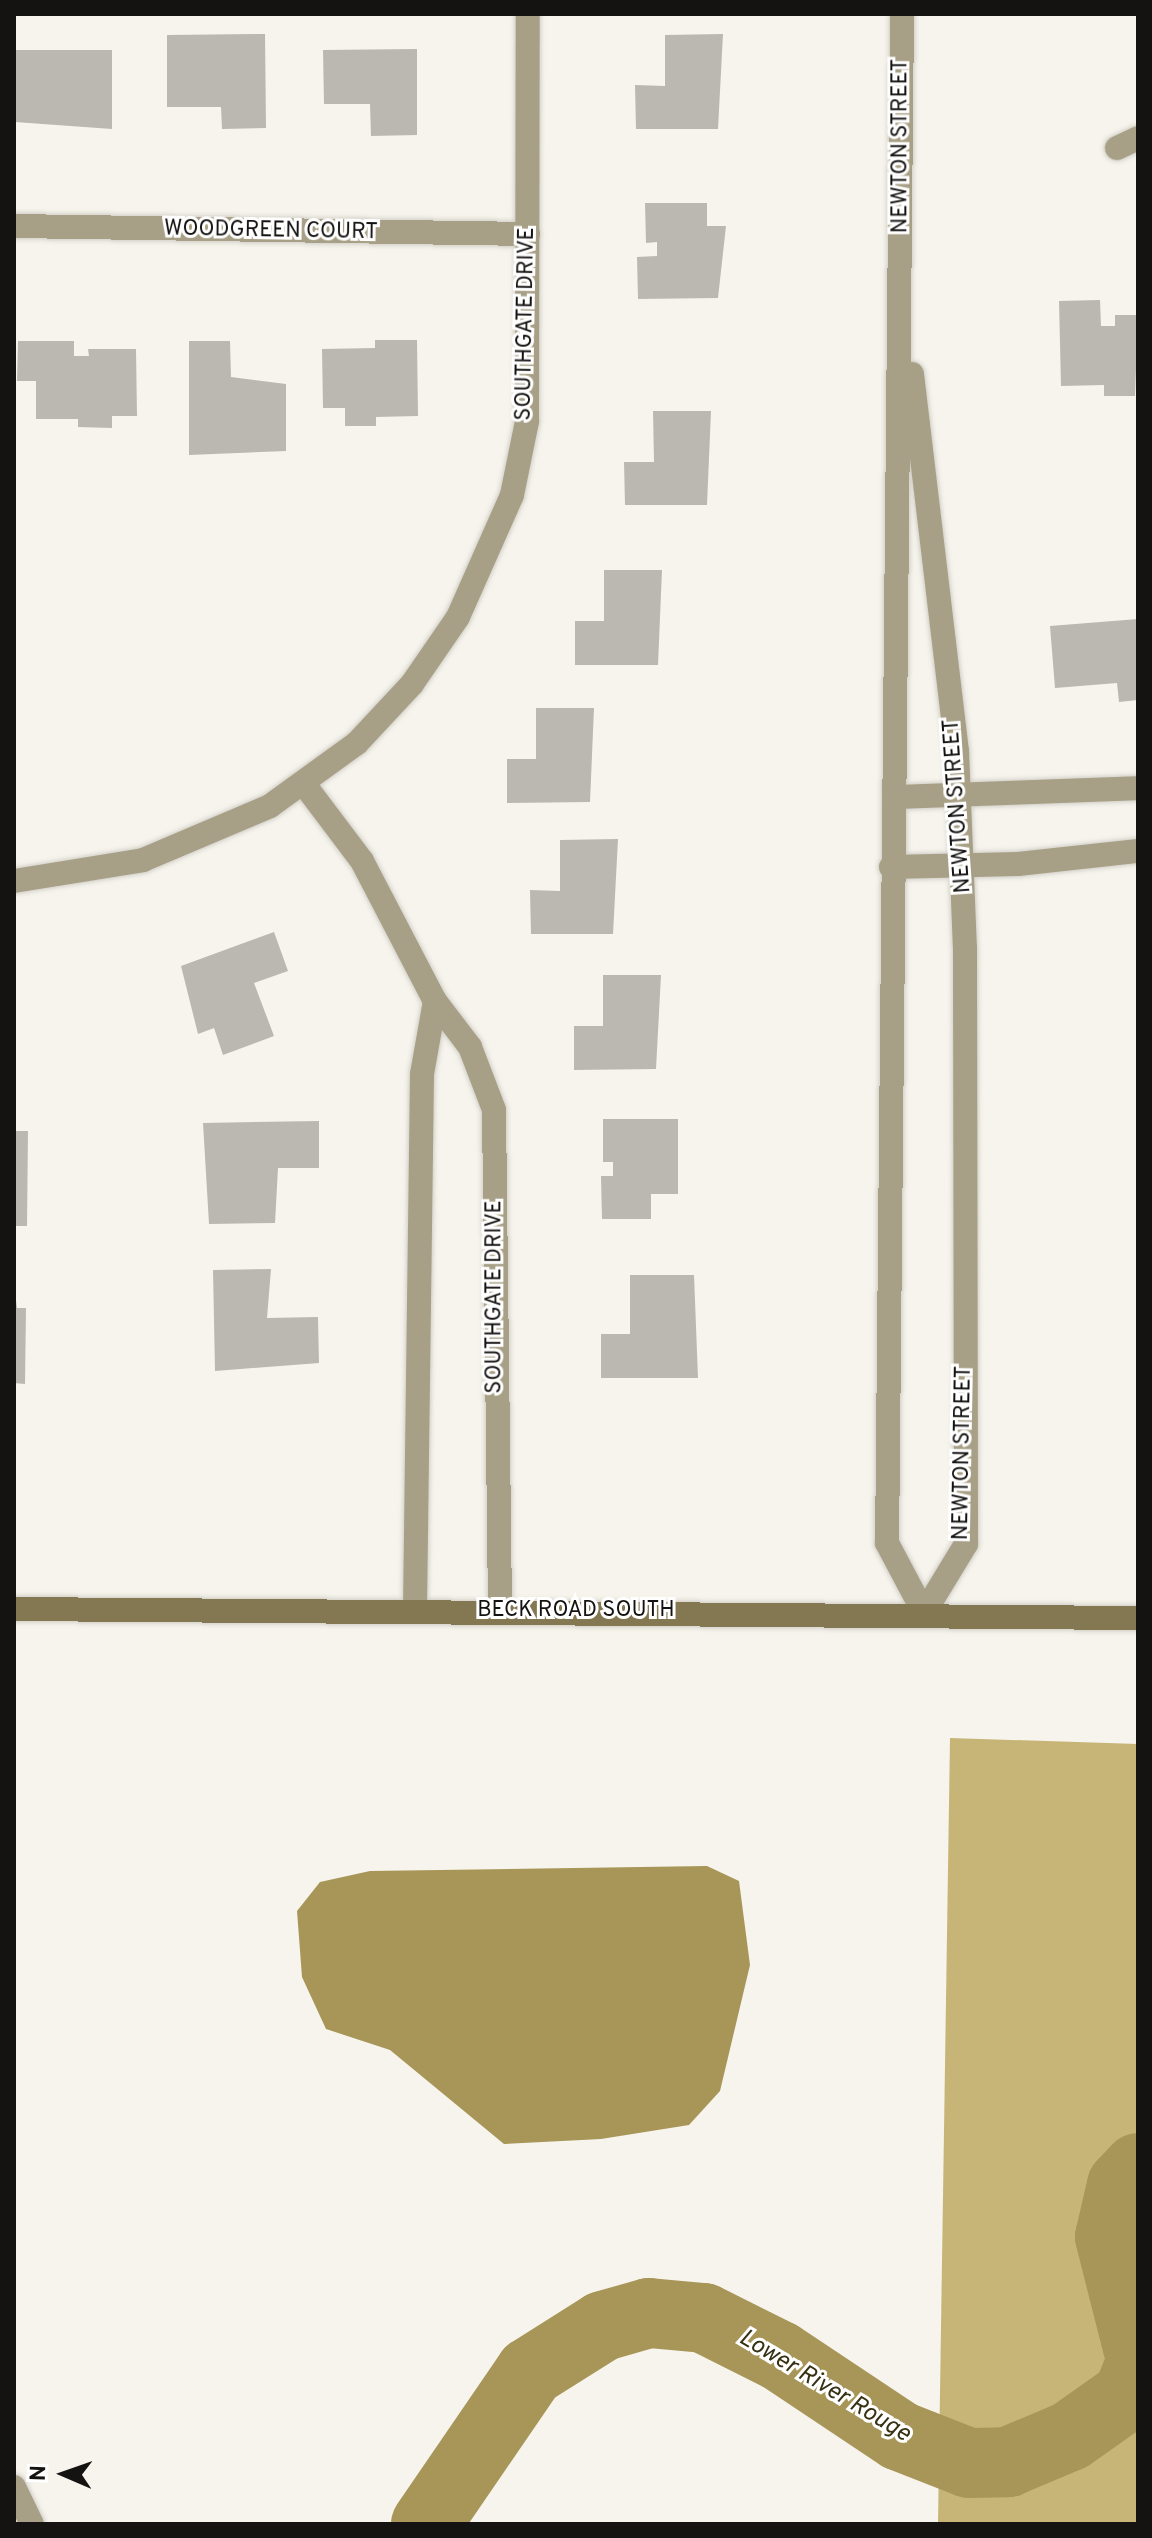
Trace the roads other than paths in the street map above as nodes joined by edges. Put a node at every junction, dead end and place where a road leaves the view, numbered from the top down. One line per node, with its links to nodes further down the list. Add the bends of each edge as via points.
1 (528, 14): 4 (street, SOUTHGATE DRIVE)
2 (902, 14): 5 (street, NEWTON STREET)
3 (14, 226): 4 (street, WOODGREEN COURT)
4 (528, 234): 6 (street, SOUTHGATE DRIVE, via 527,421 512,495 492,551 458,617 412,684 357,743)
5 (901, 278): 8 (street, NEWTON STREET); 9 (street, NEWTON STREET)
6 (304, 784): 13 (street, via 181,848 92,872); 14 (street, SOUTHGATE DRIVE, via 362,861)
7 (1138, 788): 8 (street)
8 (960, 796): 9 (street); 11 (street, NEWTON STREET)
9 (895, 797): 12 (street, NEWTON STREET)
10 (1138, 851): 11 (street)
11 (963, 866): 12 (street); 18 (street, NEWTON STREET, via 966,1544)
12 (891, 867): 18 (street, NEWTON STREET, via 887,1543)
13 (14, 881)
14 (435, 1001): 16 (street, via 422,1074); 17 (street, SOUTHGATE DRIVE, via 470,1047 494,1110)
15 (14, 1609): 16 (main road, BECK ROAD SOUTH)
16 (415, 1609): 17 (main road, BECK ROAD SOUTH)
17 (500, 1610): 18 (main road, BECK ROAD SOUTH)
18 (924, 1613): 19 (main road, BECK ROAD SOUTH)
19 (1138, 1618)
20 (14, 2487): 21 (street)
21 (32, 2524)

